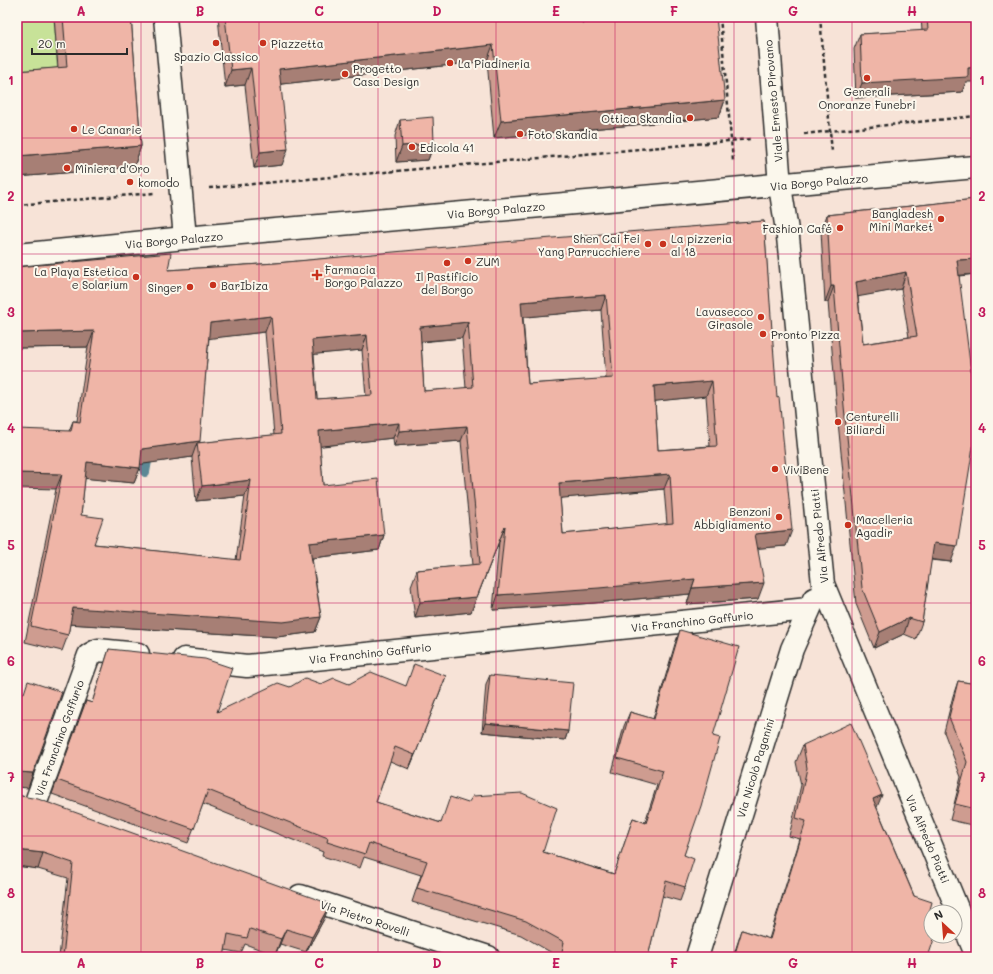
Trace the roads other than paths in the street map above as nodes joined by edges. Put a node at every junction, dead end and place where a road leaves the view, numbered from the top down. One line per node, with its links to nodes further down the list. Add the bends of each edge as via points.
1 (165, 17): 5 (street)
2 (766, 17): 4 (street, Viale Ernesto Pirovano)
3 (976, 168): 4 (street, Via Borgo Palazzo)
4 (780, 186): 5 (street, Via Borgo Palazzo); 7 (street, Via Alfredo Piatti, via 788,237)
5 (185, 238): 6 (street, Via Borgo Palazzo)
6 (17, 255)
7 (823, 584): 8 (street, Via Nicolò Paganini); 11 (street, Via Alfredo Piatti)
8 (808, 609): 9 (street, Via Franchino Gaffurio, via 247,666 98,650 90,655); 13 (street, Via Nicolò Paganini, via 792,649)
9 (35, 803)
10 (284, 890): 12 (street, Via Pietro Rovelli, via 344,912)
11 (976, 954)
12 (488, 957)
13 (697, 957)

